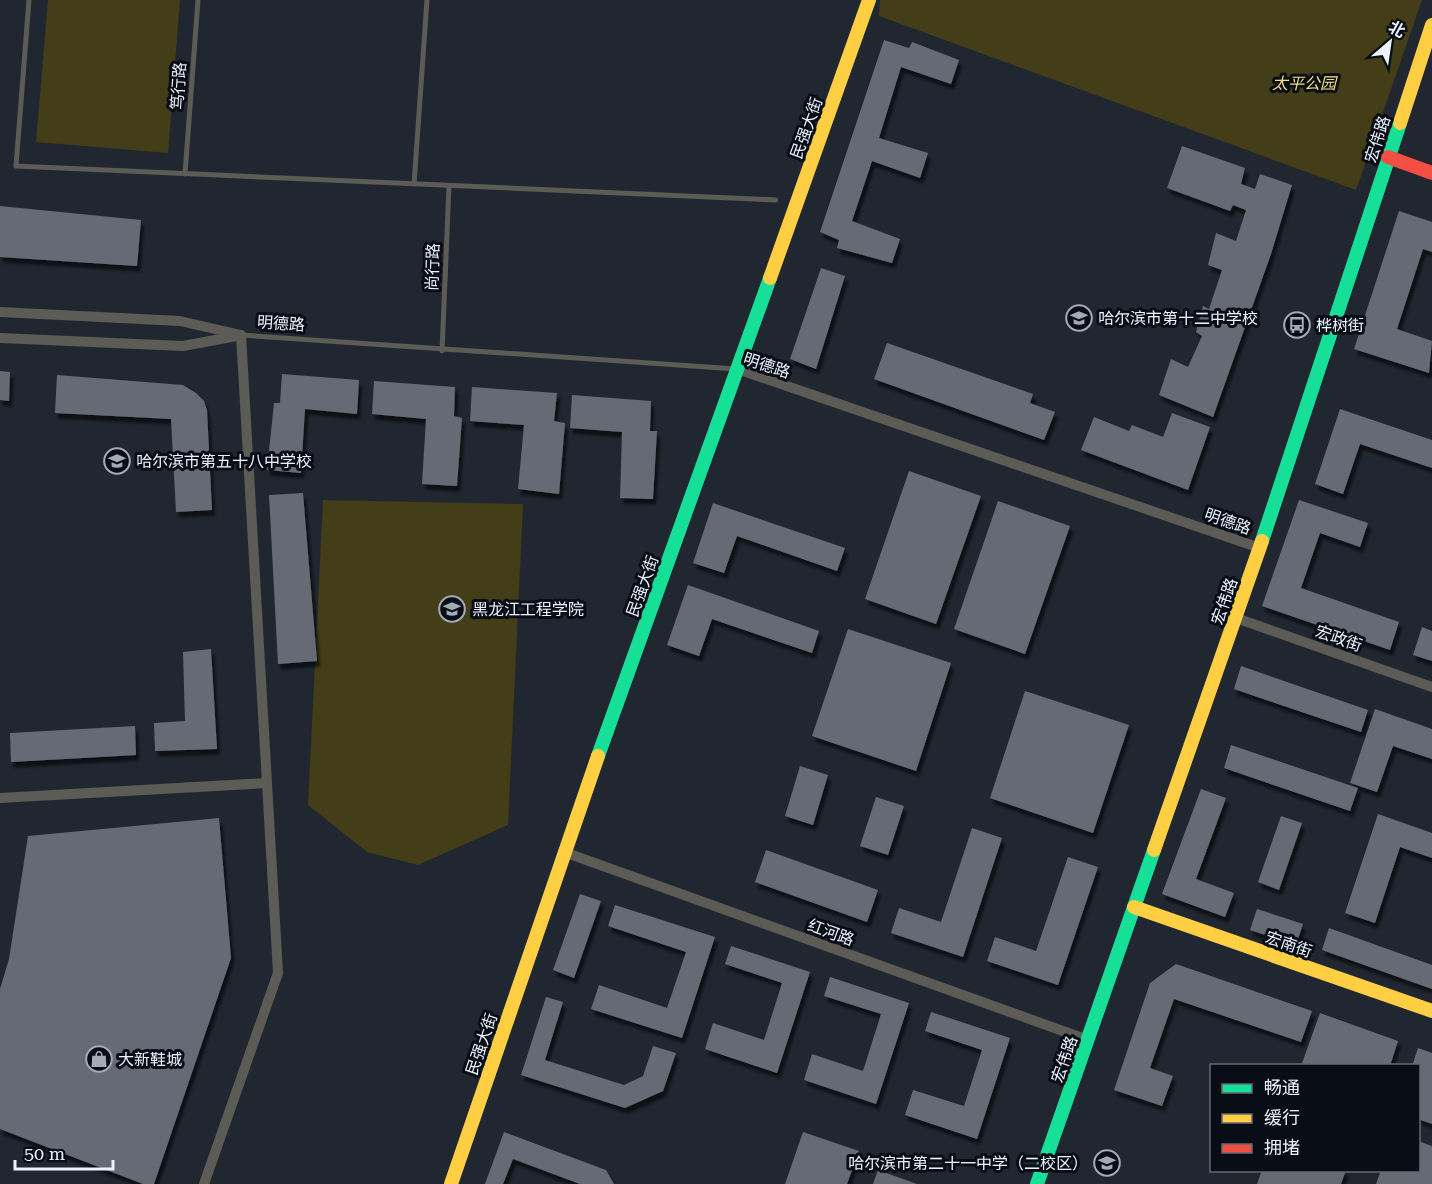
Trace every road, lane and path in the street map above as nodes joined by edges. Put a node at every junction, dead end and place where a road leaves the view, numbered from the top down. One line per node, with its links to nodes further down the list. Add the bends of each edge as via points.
1 (29, 0): 8 (lane, via 16,166)
2 (198, 0): 8 (lane, 笃行路)
3 (428, 0): 9 (lane)
4 (869, 0): 16 (street, 民强大街)
5 (1432, 25): 6 (street, 宏伟路)
6 (1388, 157): 7 (street); 17 (street, 宏伟路)
7 (1432, 173)
8 (184, 174): 9 (lane)
9 (414, 184): 10 (lane)
10 (449, 186): 11 (lane); 15 (lane, 尚行路)
11 (776, 200)
12 (0, 312): 13 (street, 明德路, via 180,321)
13 (241, 335): 14 (street, 明德路, via 183,346); 15 (lane, 明德路); 20 (street)
14 (0, 339)
15 (442, 351): 16 (lane, 明德路)
16 (737, 369): 17 (street, 明德路); 22 (street, 民强大街)
17 (1260, 548): 18 (street, 宏伟路)
18 (1236, 618): 19 (street, 宏政街); 23 (street, 宏伟路)
19 (1432, 687)
20 (267, 783): 21 (street); 26 (street, via 278,973)
21 (0, 798)
22 (564, 852): 25 (street, 红河路); 27 (street, 民强大街)
23 (1134, 907): 24 (street, 宏南街); 25 (street, 宏伟路)
24 (1432, 1011)
25 (1088, 1040): 28 (street, 宏伟路)
26 (204, 1184)
27 (451, 1184)
28 (1037, 1184)

